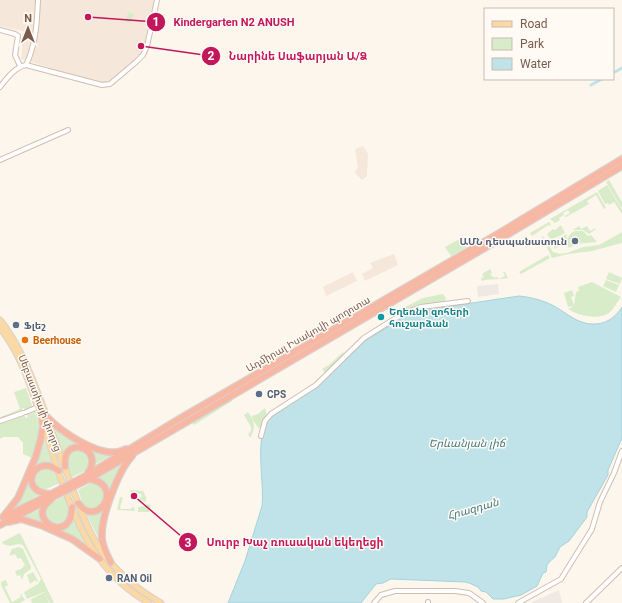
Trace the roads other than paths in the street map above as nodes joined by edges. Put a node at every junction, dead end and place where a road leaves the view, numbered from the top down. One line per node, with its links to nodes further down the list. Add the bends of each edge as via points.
1 (38, 0): 4 (street, via 35,37)
2 (157, 0): 4 (street, via 143,55 110,84 102,85)
3 (0, 30): 5 (street, via 18,36 15,55)
4 (26, 65): 5 (street)
5 (20, 66): 6 (street)
6 (0, 87)
7 (68, 130): 9 (street)
8 (622, 159): 20 (highway, Ադմիրալ Իսակովի պողոտա)
9 (0, 160)
10 (622, 166): 20 (highway, Ադմիրալ Իսակովի պողոտա)
11 (468, 301): 15 (street, via 421,307 407,312 364,338)
12 (0, 320): 17 (main road, Սեբաստիայի փողոց, via 31,374)
13 (0, 328): 16 (main road, Սեբաստիայի փողոց, via 27,376)
14 (317, 379): 15 (street)
15 (322, 379): 19 (street, via 271,414 264,424)
16 (38, 407): 17 (main road, Սեբաստիայի փողոց); 18 (street)
17 (44, 418): 20 (highway, via 66,434 100,450 117,452); 22 (main road, Սեբաստիայի փողոց); 23 (main road, Սեբաստիայի փողոց); 28 (highway, via 36,456 18,498)
18 (0, 421)
19 (261, 436)
20 (136, 449): 24 (highway, Ադմիրալ Իսակովի պողոտա); 31 (highway, via 121,471 104,519 102,539)
21 (622, 451): 37 (street, via 600,502 592,529 561,579)
22 (65, 468): 24 (highway, via 67,452 74,448 83,448 92,458); 26 (main road, Սեբաստիայի փողոց)
23 (59, 471): 25 (highway, via 45,465 33,474 32,483 36,490); 27 (main road, Սեբաստիայի փողոց)
24 (88, 477): 25 (highway, Ադմիրալ Իսակովի պողոտա, bridge); 26 (highway, via 106,488 108,494 105,503 92,511 85,510)
25 (52, 495): 27 (highway, via 43,512 50,525 60,527 68,523 72,516); 28 (highway, Ադմիրալ Իսակովի պողոտա)
26 (78, 503): 31 (main road, Սեբաստիայի փողոց, via 91,533)
27 (72, 507): 30 (main road, Սեբաստիայի փողոց, via 85,536)
28 (4, 519): 29 (highway, Ադմիրալ Իսակովի պողոտա); 30 (highway, via 43,526 72,539)
29 (0, 525)
30 (100, 559): 33 (main road, Սեբաստիայի փողոց, via 125,586)
31 (111, 563): 34 (main road, Սեբաստիայի փողոց, via 148,596)
32 (622, 568): 38 (street)
33 (149, 603)
34 (161, 603)
35 (374, 603): 36 (street, via 381,595 395,591 431,590 466,592)
36 (483, 603)
37 (518, 603)
38 (586, 603)

